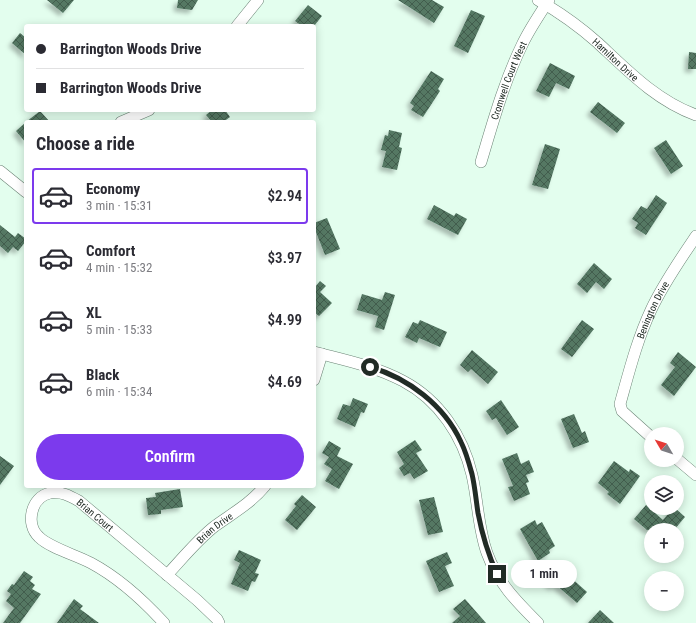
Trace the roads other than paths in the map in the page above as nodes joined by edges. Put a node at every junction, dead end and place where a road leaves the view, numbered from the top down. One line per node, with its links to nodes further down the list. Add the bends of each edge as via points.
1 (258, 0): 3 (street)
2 (544, 1): 5 (street, Hamilton Drive, via 582,30 647,87 674,105); 7 (street, Cromwell Court West, via 509,74)
3 (239, 24)
4 (144, 112): 6 (street)
5 (696, 115)
6 (126, 120)
7 (481, 162)
8 (0, 171): 9 (street)
9 (24, 190)
10 (696, 236): 13 (street, Benington Drive, via 651,310 632,360 620,404 622,411)
11 (318, 353): 12 (street); 20 (street, via 382,370 420,392 442,412 461,441 467,456 487,552 497,574 509,593)
12 (316, 366)
13 (644, 431)
14 (684, 465): 15 (street)
15 (696, 475)
16 (263, 488): 17 (street, Brian Drive, via 242,508 214,527)
17 (167, 575): 18 (street, Brian Court, via 79,501 63,493 50,493 39,500 31,512 31,526 38,536 110,575 140,598); 19 (street, Brian Court)
18 (164, 623)
19 (219, 623)
20 (538, 623)

